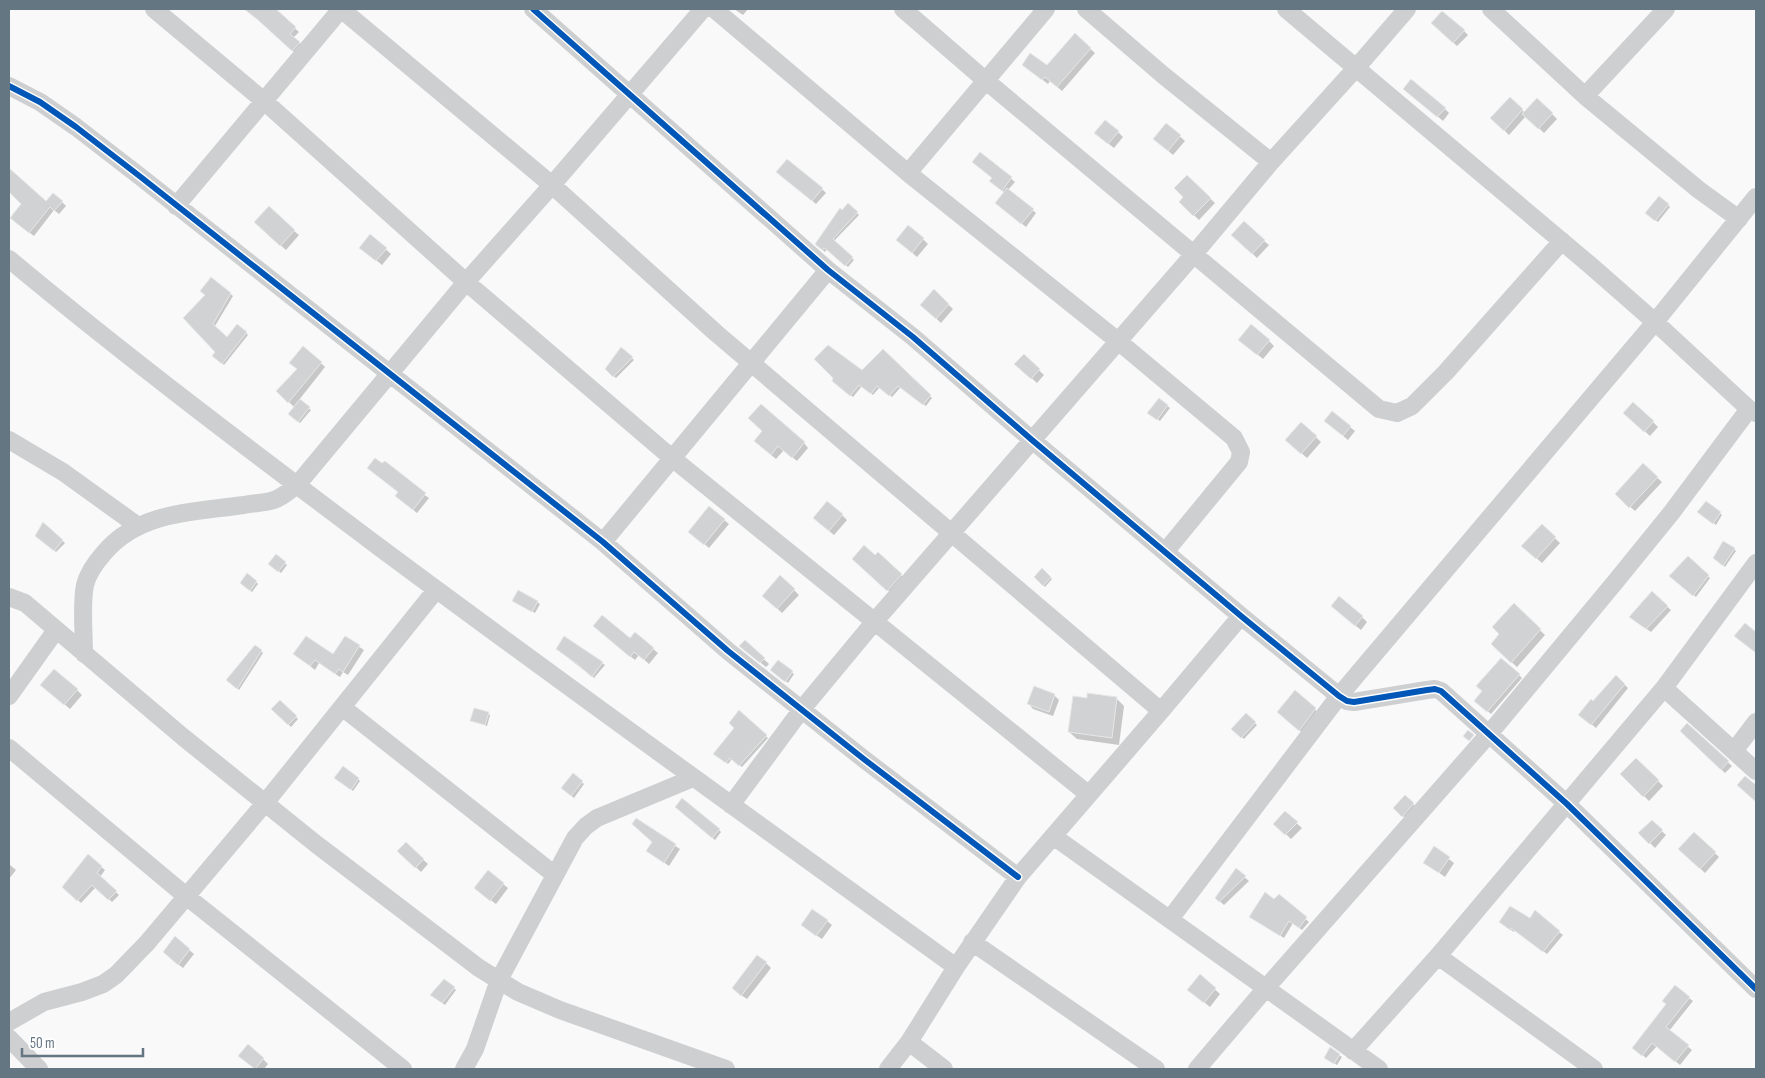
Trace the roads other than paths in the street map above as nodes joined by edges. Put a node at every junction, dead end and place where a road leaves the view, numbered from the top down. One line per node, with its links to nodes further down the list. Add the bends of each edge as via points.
1 (154, 9): 18 (street)
2 (341, 9): 18 (street); 21 (street)
3 (532, 9): 16 (street)
4 (703, 9): 16 (street)
5 (714, 9): 20 (street)
6 (902, 9): 14 (street)
7 (1046, 9): 14 (street)
8 (1086, 9): 19 (street)
9 (1286, 9): 13 (street)
10 (1407, 9): 13 (street)
11 (1491, 9): 17 (street)
12 (1666, 9): 17 (street)
13 (1356, 68): 19 (street); 25 (street)
14 (985, 80): 20 (street); 26 (street)
15 (9, 86): 23 (street, via 40,102 76,127)
16 (629, 94): 21 (street); 28 (street)
17 (1585, 96): 24 (street)
18 (264, 101): 23 (street); 29 (street)
19 (1271, 162): 26 (street)
20 (908, 173): 31 (street)
21 (552, 184): 29 (street); 32 (street)
22 (1756, 197): 24 (street)
23 (176, 206): 33 (street)
24 (1739, 219): 30 (street)
25 (1562, 241): 26 (street, via 1446,372 1412,406 1397,413 1379,409); 30 (street)
26 (1194, 254): 31 (street)
27 (9, 259): 38 (street, via 89,326)
28 (828, 270): 32 (street); 36 (street, via 913,337)
29 (466, 282): 33 (street); 37 (street)
30 (1655, 322): 34 (street); 52 (street)
31 (1118, 341): 36 (street); 42 (street, via 1234,438 1241,452 1240,462)
32 (751, 363): 37 (street); 40 (street)
33 (389, 374): 38 (street); 41 (street)
34 (1753, 411): 57 (street)
35 (9, 440): 39 (street, via 63,472)
36 (1032, 440): 40 (street); 42 (street)
37 (672, 458): 41 (street); 47 (street)
38 (297, 485): 39 (street, via 275,500 184,512); 44 (street)
39 (138, 526): 49 (street, via 109,547 89,574 85,587)
40 (952, 532): 47 (street); 55 (street)
41 (603, 542): 54 (street, via 728,651)
42 (1165, 552): 46 (street)
43 (1756, 563): 50 (street)
44 (436, 590): 53 (street); 61 (street)
45 (9, 597): 48 (street, via 25,603)
46 (1241, 616): 52 (street); 55 (street)
47 (874, 621): 54 (street); 62 (street)
48 (56, 630): 49 (street); 51 (street)
49 (84, 654): 63 (street)
50 (1664, 688): 59 (street); 64 (street)
51 (9, 696)
52 (1339, 696): 57 (street, via 1354,702 1435,689); 70 (street)
53 (342, 707): 63 (street); 67 (street)
54 (802, 710): 65 (street); 68 (street)
55 (1161, 712): 62 (street)
56 (1756, 722): 59 (street)
57 (1488, 734): 64 (street); 75 (street)
58 (9, 748): 69 (street)
59 (1734, 751): 60 (street)
60 (1756, 770)
61 (693, 778): 65 (street); 67 (street, via 597,818 575,838)
62 (1088, 794): 66 (street)
63 (264, 803): 69 (street); 74 (street, via 478,968)
64 (1568, 804): 72 (street); 76 (street)
65 (731, 805): 73 (street)
66 (1053, 836): 68 (street); 70 (street)
67 (555, 875): 74 (street)
68 (1018, 877): 71 (street)
69 (186, 896): 77 (street, via 147,943 110,980 82,992 44,1002); 83 (street)
70 (1170, 919): 75 (street)
71 (972, 942): 73 (street); 87 (street)
72 (1438, 956): 80 (street); 90 (street)
73 (956, 967): 79 (street)
74 (499, 980): 84 (street, via 475,1049); 85 (street, via 560,1010)
75 (1266, 988): 80 (street); 88 (street)
76 (1756, 989)
77 (9, 1022)
78 (9, 1038): 82 (street)
79 (909, 1042): 81 (street); 86 (street)
80 (1353, 1051): 89 (street)
81 (933, 1066)
82 (39, 1069)
83 (403, 1069)
84 (464, 1069)
85 (726, 1069)
86 (888, 1069)
87 (1156, 1069)
88 (1198, 1069)
89 (1379, 1069)
90 (1594, 1069)

